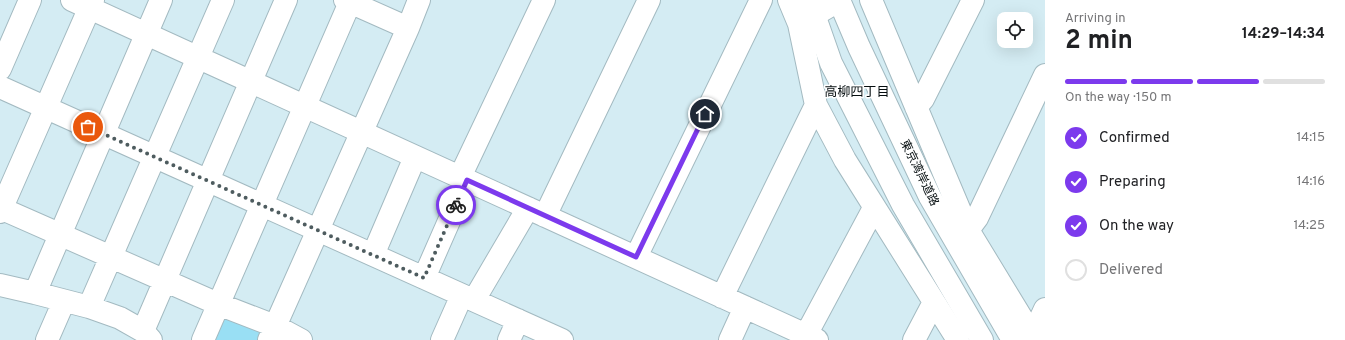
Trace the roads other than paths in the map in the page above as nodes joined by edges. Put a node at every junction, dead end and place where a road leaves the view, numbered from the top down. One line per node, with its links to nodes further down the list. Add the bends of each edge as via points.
1 (30, 0): 19 (main road)
2 (160, 0): 17 (main road)
3 (222, 0): 18 (main road)
4 (286, 0): 21 (main road)
5 (419, 0): 16 (main road)
6 (544, 0): 31 (main road)
7 (649, 0): 36 (main road)
8 (761, 0): 42 (main road)
9 (789, 0): 15 (main road)
10 (839, 0): 15 (main road); 59 (main road, 東京湾岸道路, via 930,197)
11 (871, 0): 25 (main road)
12 (973, 0): 25 (main road, via 923,99)
13 (349, 1): 16 (main road); 24 (main road)
14 (84, 3): 17 (main road); 26 (main road)
15 (807, 13): 23 (main road); 69 (main road, via 903,205)
16 (408, 28): 27 (main road)
17 (146, 34): 18 (main road); 28 (main road)
18 (198, 57): 21 (main road); 29 (main road)
19 (0, 69)
20 (1045, 75): 38 (main road, via 977,218)
21 (251, 82): 24 (main road); 32 (main road)
22 (0, 87): 26 (main road)
23 (816, 105): 34 (main road); 47 (main road)
24 (305, 106): 27 (main road); 33 (main road)
25 (916, 106): 38 (main road)
26 (46, 108): 28 (main road); 35 (main road)
27 (362, 132): 30 (main road); 37 (main road)
28 (103, 133): 29 (main road); 39 (main road)
29 (154, 156): 32 (main road); 41 (main road)
30 (415, 157): 31 (main road); 40 (main road)
31 (464, 179): 36 (main road); 43 (main road)
32 (208, 181): 33 (main road); 44 (main road)
33 (262, 205): 37 (main road); 51 (main road)
34 (874, 208): 50 (main road); 58 (main road)
35 (1, 209): 39 (main road)
36 (536, 212): 42 (main road); 48 (main road)
37 (318, 230): 40 (main road); 56 (main road)
38 (968, 230): 59 (main road)
39 (60, 234): 41 (main road); 46 (main road)
40 (373, 255): 43 (main road)
41 (111, 257): 44 (main road); 53 (main road)
42 (636, 257): 47 (main road)
43 (424, 278): 48 (main road)
44 (165, 280): 51 (main road); 57 (main road)
45 (0, 285): 46 (main road)
46 (34, 293): 49 (main road)
47 (722, 297): 52 (main road)
48 (468, 298): 55 (main road); 63 (main road)
49 (64, 301): 53 (main road); 60 (main road)
50 (934, 302): 67 (main road); 68 (main road)
51 (218, 304): 56 (main road); 61 (main road)
52 (745, 307): 58 (main road); 66 (main road)
53 (88, 308): 57 (main road, via 120,318)
54 (1045, 310): 59 (main road)
55 (518, 320): 64 (main road); 65 (main road)
56 (272, 333): 62 (main road)
57 (147, 335)
58 (811, 338)
59 (1027, 339)
60 (47, 340)
61 (203, 340)
62 (301, 340)
63 (442, 340)
64 (509, 340)
65 (562, 340)
66 (730, 340)
67 (914, 340)
68 (958, 340)
69 (982, 340)

